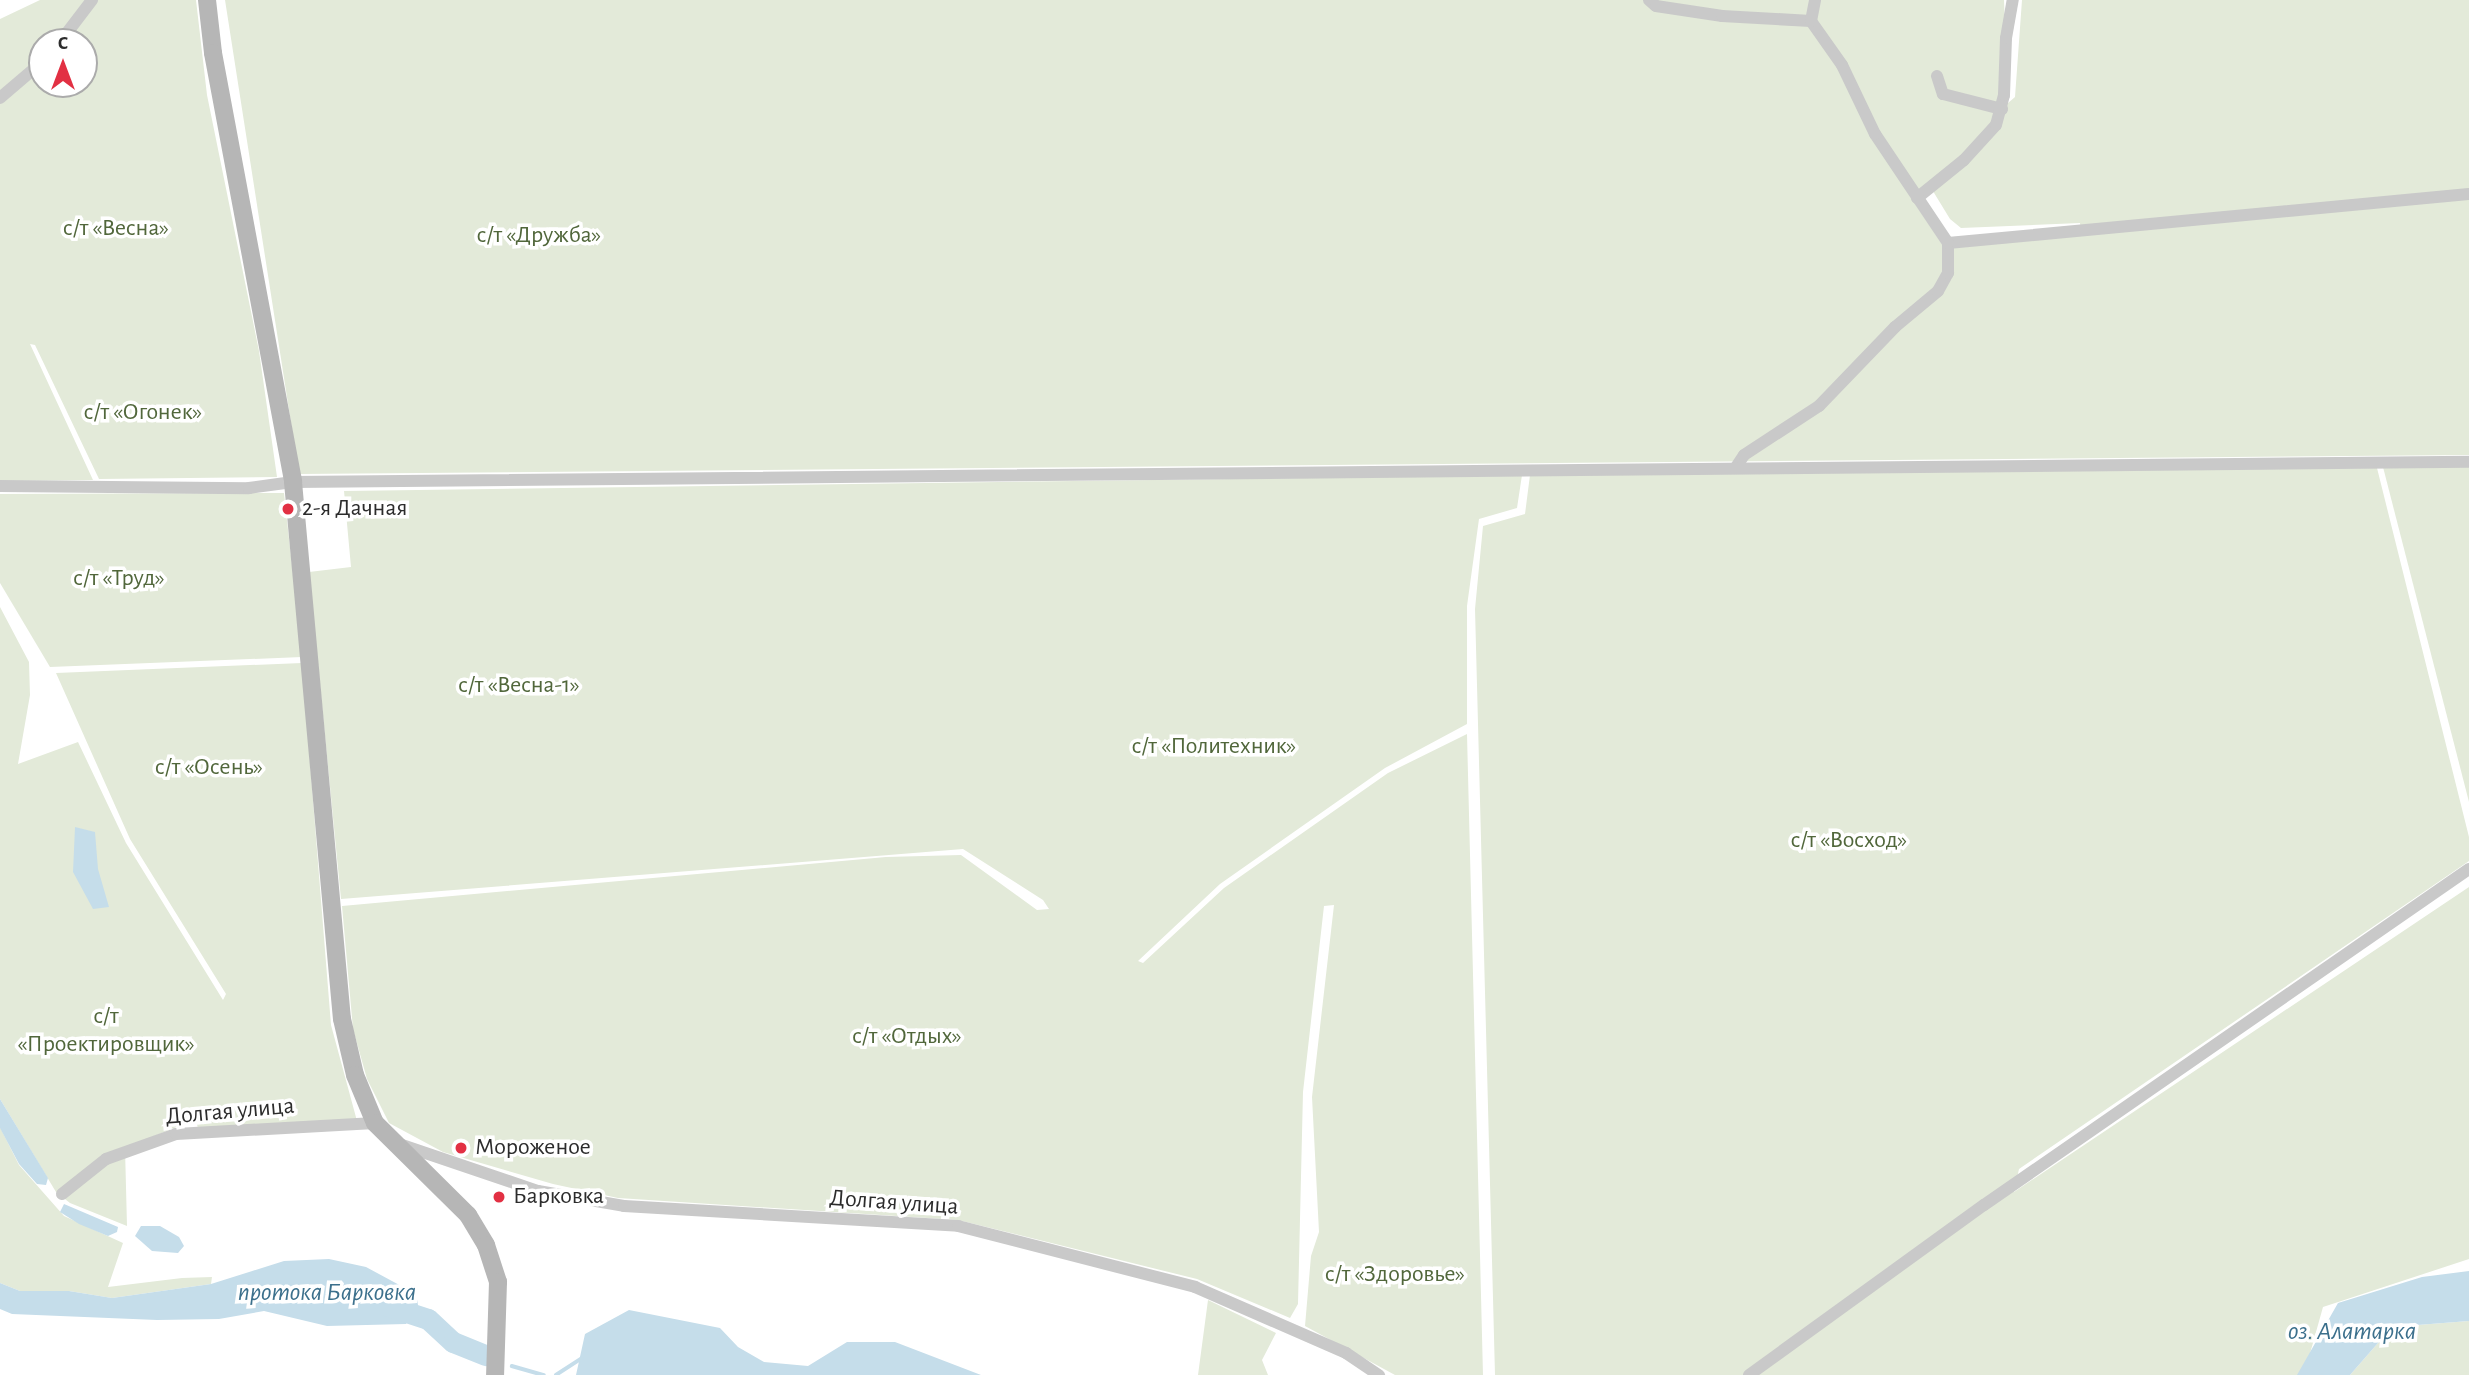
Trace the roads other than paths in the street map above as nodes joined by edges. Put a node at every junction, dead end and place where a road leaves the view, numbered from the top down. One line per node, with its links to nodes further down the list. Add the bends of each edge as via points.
1 (92, 0): 7 (street)
2 (207, 0): 17 (main road)
3 (1649, 0): 6 (street, via 1656,6 1722,16)
4 (1815, 0): 6 (street)
5 (2013, 0): 11 (street)
6 (1811, 21): 13 (street, via 1842,65 1875,134)
7 (71, 28)
8 (28, 74): 10 (street)
9 (1937, 76): 11 (street, via 1943,94)
10 (0, 98)
11 (2002, 109): 13 (street, via 1996,125 1964,160)
12 (2469, 194): 14 (street)
13 (1917, 198): 14 (street)
14 (1948, 243): 16 (street, via 1948,273 1938,291 1895,327 1819,406 1744,455)
15 (2469, 462): 16 (street)
16 (1736, 467): 17 (street)
17 (293, 482): 18 (street, via 249,488); 20 (main road, via 342,1019 355,1075)
18 (0, 486)
19 (2469, 869): 25 (street, via 1984,1205)
20 (375, 1122): 21 (main road); 22 (street, Долгая улица, via 176,1134 106,1159)
21 (389, 1140): 23 (main road, via 468,1215 486,1245 498,1282); 24 (street, Долгая улица, via 538,1191 624,1206 958,1226 1195,1287 1346,1353)
22 (62, 1194)
23 (495, 1375)
24 (1379, 1375)
25 (1749, 1375)

